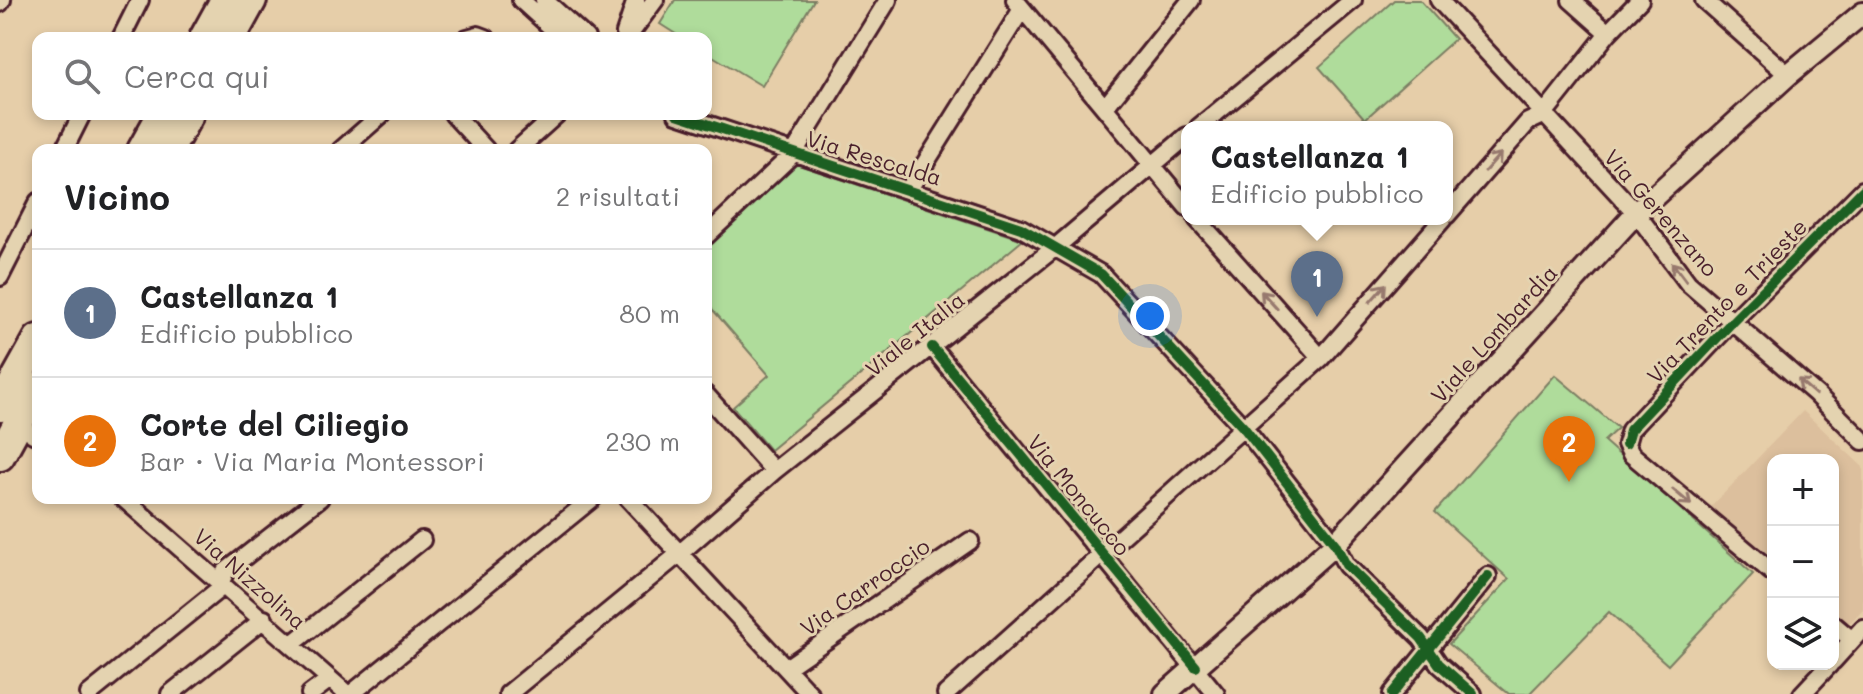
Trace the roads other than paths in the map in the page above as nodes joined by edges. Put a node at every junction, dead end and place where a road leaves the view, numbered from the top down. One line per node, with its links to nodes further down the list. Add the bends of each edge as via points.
1 (140, 0): 17 (street)
2 (225, 0): 18 (highway)
3 (252, 0): 19 (highway)
4 (521, 0): 20 (street)
5 (544, 0): 21 (street)
6 (636, 0): 22 (street)
7 (655, 0): 23 (street)
8 (888, 0): 43 (street)
9 (1191, 0): 26 (street)
10 (1353, 0): 35 (street)
11 (1439, 0): 27 (street, Via Gerenzano)
12 (1571, 0): 24 (street)
13 (1640, 0): 24 (street)
14 (1704, 0): 25 (street)
15 (1019, 4): 26 (street); 45 (street)
16 (1860, 21): 25 (street, Viale Lombardia)
17 (124, 32)
18 (207, 32)
19 (234, 32)
20 (556, 32)
21 (579, 32)
22 (628, 32)
23 (631, 32)
24 (1608, 33): 27 (street)
25 (1788, 75): 49 (street, Viale Lombardia)
26 (1106, 106): 44 (street)
27 (1543, 115): 48 (street, one-way to 27, via 1528,122); 49 (street, Via Gerenzano)
28 (79, 120): 37 (street)
29 (159, 120): 38 (highway)
30 (186, 120): 39 (highway)
31 (375, 120): 40 (street)
32 (458, 120): 41 (street)
33 (550, 120): 42 (street)
34 (694, 120): 43 (street, Via Rescalda)
35 (1206, 121)
36 (1181, 141): 44 (street, Viale Italia)
37 (67, 144)
38 (145, 144)
39 (172, 144)
40 (348, 144)
41 (480, 144)
42 (524, 144)
43 (793, 154): 45 (street, Via Rescalda); 53 (street)
44 (1151, 166): 47 (street); 54 (street, Viale Italia)
45 (909, 189): 54 (street, Via Rescalda)
46 (1863, 190): 56 (street, Via Trento e Trieste)
47 (1181, 200)
48 (1453, 208)
49 (1636, 213): 56 (street, Via Gerenzano, one-way to 49, via 1688,283); 73 (street, Viale Lombardia)
50 (32, 214): 55 (street)
51 (1202, 225): 59 (street, one-way to 51)
52 (1438, 225): 59 (street, one-way to 52)
53 (712, 230)
54 (1057, 246): 57 (street, Viale Italia); 63 (street, Via Rescalda, via 1101,274)
55 (0, 277)
56 (1732, 322): 64 (street, Via Gerenzano, one-way to 56); 76 (street, Via Trento e Trieste, one-way to 76, via 1630,430 1626,444 1631,454)
57 (932, 347): 66 (street, Viale Italia); 75 (street, Via Moncucco)
58 (32, 350): 62 (highway)
59 (1321, 358): 63 (street)
60 (32, 398): 65 (highway)
61 (712, 402): 66 (street)
62 (0, 407)
63 (1244, 428): 73 (street, Via Rescalda); 75 (street)
64 (1863, 441)
65 (0, 456)
66 (774, 471): 74 (street, Viale Italia)
67 (133, 504): 78 (street, Via Nizzolina)
68 (312, 504): 78 (street, via 225,572)
69 (586, 504): 92 (street)
70 (633, 504): 74 (street)
71 (422, 540): 82 (street)
72 (970, 541): 86 (street, Via Carroccio)
73 (1335, 544): 83 (street, Via Rescalda, via 1346,565); 85 (street, Viale Lombardia)
74 (679, 554): 86 (street); 93 (street, Viale Italia)
75 (1103, 556): 85 (street, Via Moncucco); 95 (street)
76 (1767, 568)
77 (1488, 576): 83 (street)
78 (222, 583): 79 (street, Via Nizzolina); 89 (street)
79 (264, 619): 82 (street, Via Nizzolina); 90 (street)
80 (1839, 626): 81 (street)
81 (1858, 634): 84 (street)
82 (292, 644): 88 (street, Via Nizzolina)
83 (1427, 650): 98 (street); 99 (street, Via Rescalda)
84 (1839, 654)
85 (1196, 667): 96 (street, Viale Lombardia); 97 (street, Via Moncucco)
86 (786, 668): 94 (street)
87 (1824, 670): 100 (street)
88 (330, 679): 91 (street); 92 (street, Via Nizzolina)
89 (89, 694)
90 (170, 694)
91 (310, 694)
92 (349, 694)
93 (508, 694)
94 (810, 694)
95 (946, 694)
96 (1165, 694)
97 (1216, 694)
98 (1392, 694)
99 (1473, 694)
100 (1802, 694)

